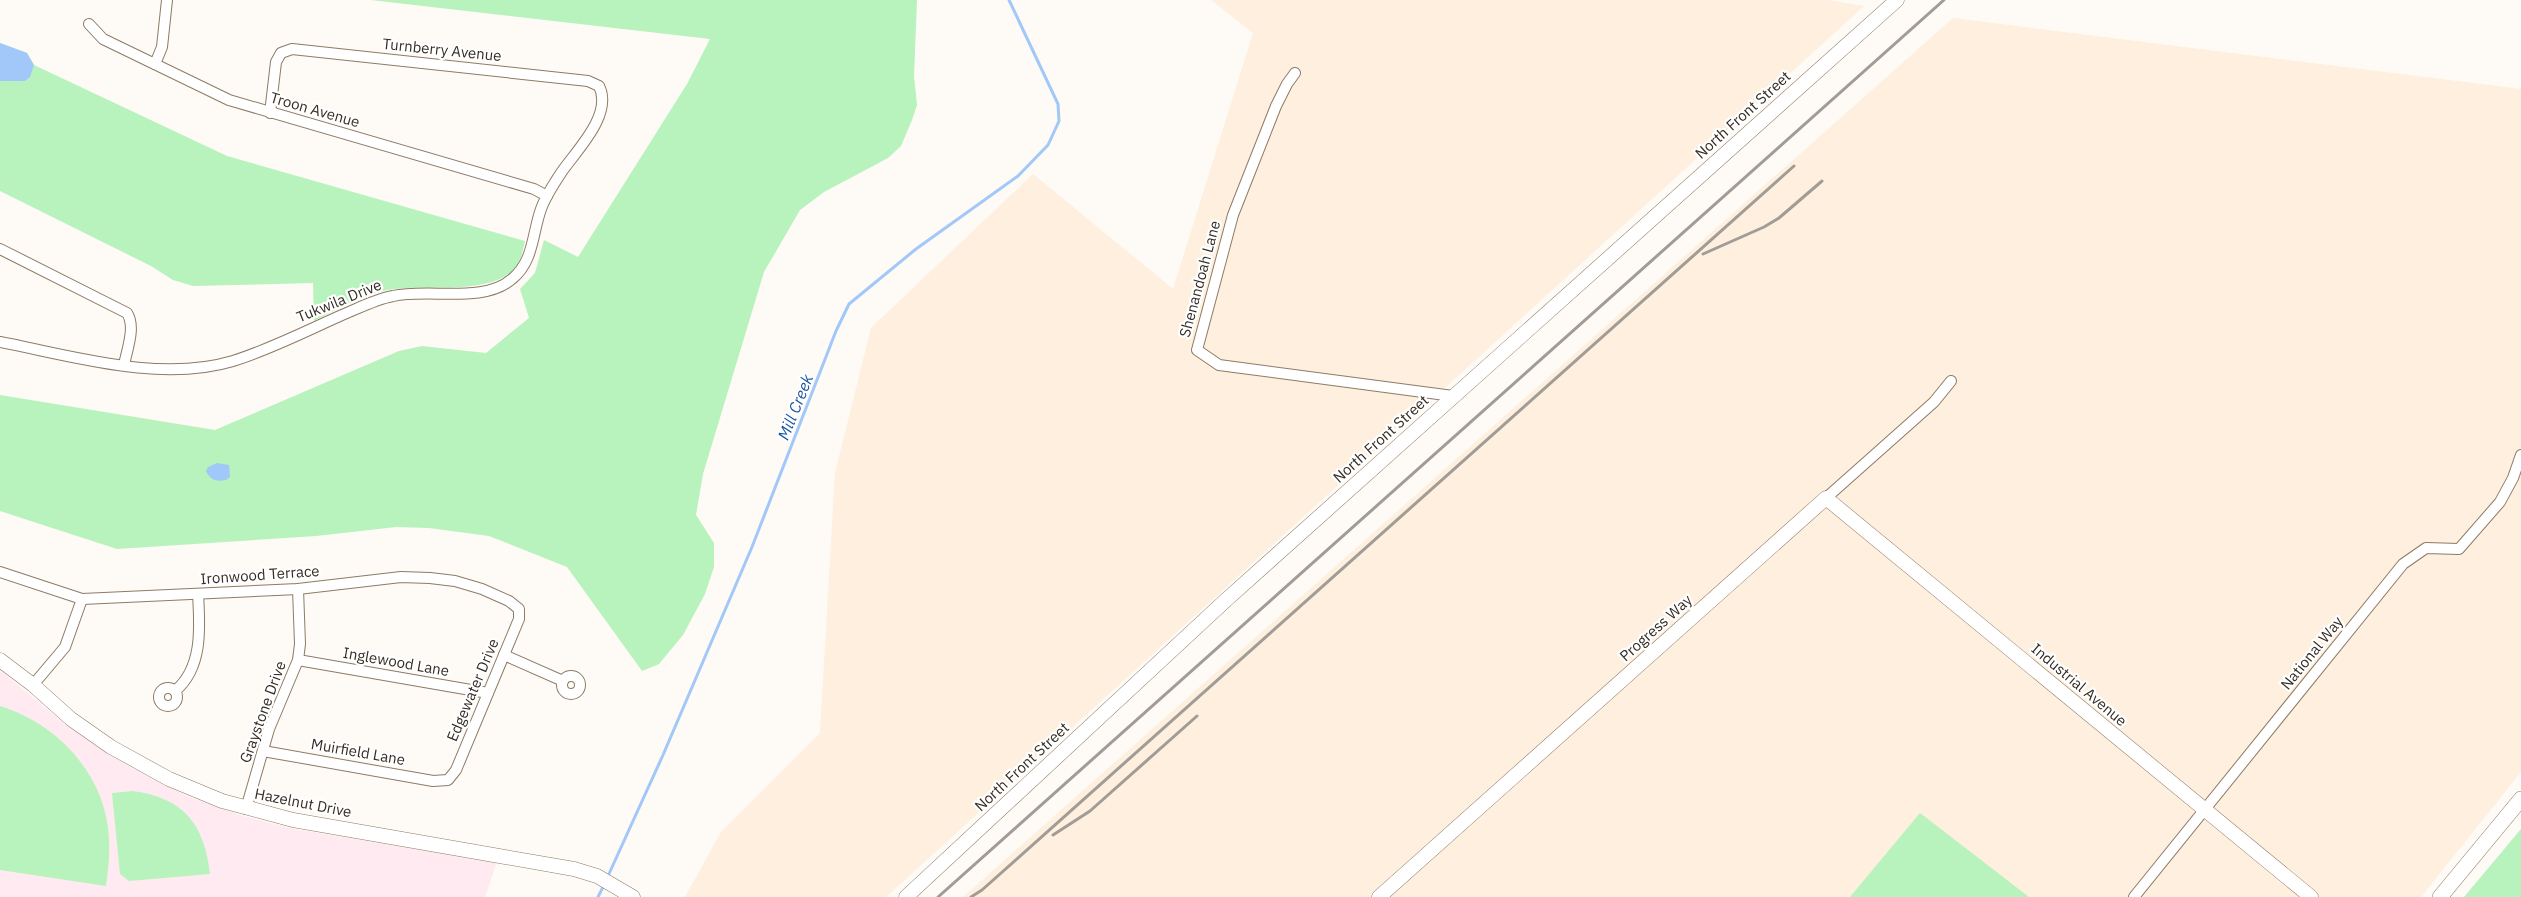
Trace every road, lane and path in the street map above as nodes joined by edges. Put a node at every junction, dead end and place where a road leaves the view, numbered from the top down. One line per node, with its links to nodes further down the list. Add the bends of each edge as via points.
1 (167, 0): 4 (street, via 162,46)
2 (1897, 0): 13 (street, North Front Street)
3 (89, 24): 4 (street, Troon Avenue, via 103,39)
4 (154, 64): 7 (street, Troon Avenue, via 229,100)
5 (1295, 73): 13 (street, Shenandoah Lane, via 1276,106 1233,215 1197,350 1219,365)
6 (599, 87): 7 (street, Turnberry Avenue, via 588,81 292,49 281,53 276,62); 8 (street, Tukwila Drive, via 603,97 600,115)
7 (270, 113): 8 (street, Troon Avenue)
8 (547, 196): 11 (street, Tukwila Drive, via 525,266 493,291 386,297 260,351 217,365 172,370)
9 (0, 249): 11 (street, via 127,313 132,320)
10 (0, 342): 11 (street, Tukwila Drive)
11 (124, 365)
12 (1951, 381): 15 (street, Progress Way, via 1934,402)
13 (1453, 396): 34 (street, North Front Street, via 1138,680)
14 (2521, 455): 32 (street, National Way, via 2500,502 2459,549 2426,548 2403,564)
15 (1826, 498): 32 (street, Industrial Avenue); 35 (street, Progress Way)
16 (0, 572): 19 (street, Ironwood Terrace)
17 (298, 589): 18 (street, Ironwood Terrace); 20 (street, Ironwood Terrace, via 430,578 482,589); 23 (street, Graystone Drive)
18 (198, 594): 19 (street, Ironwood Terrace); 26 (street, via 197,651 184,684)
19 (82, 599): 25 (street, via 65,647)
20 (519, 609): 21 (street, Edgewater Drive, via 519,619)
21 (504, 656): 24 (street); 27 (street, Edgewater Drive)
22 (0, 660): 25 (street, Hazelnut Drive)
23 (298, 660): 27 (street, Inglewood Lane); 28 (street, Graystone Drive)
24 (563, 681)
25 (33, 685): 31 (street, Hazelnut Drive, via 71,719 134,760 187,788)
26 (175, 691)
27 (488, 693): 29 (street, Edgewater Drive, via 456,770)
28 (263, 751): 29 (street, Muirfield Lane, via 433,781); 31 (street, Graystone Drive)
29 (448, 780)
30 (2521, 799): 38 (main road)
31 (246, 809): 33 (street, Hazelnut Drive, via 538,861 597,876)
32 (2204, 810): 36 (street, National Way); 37 (street, Industrial Avenue)
33 (633, 897)
34 (906, 897)
35 (1379, 897)
36 (2134, 897)
37 (2311, 897)
38 (2440, 897)

